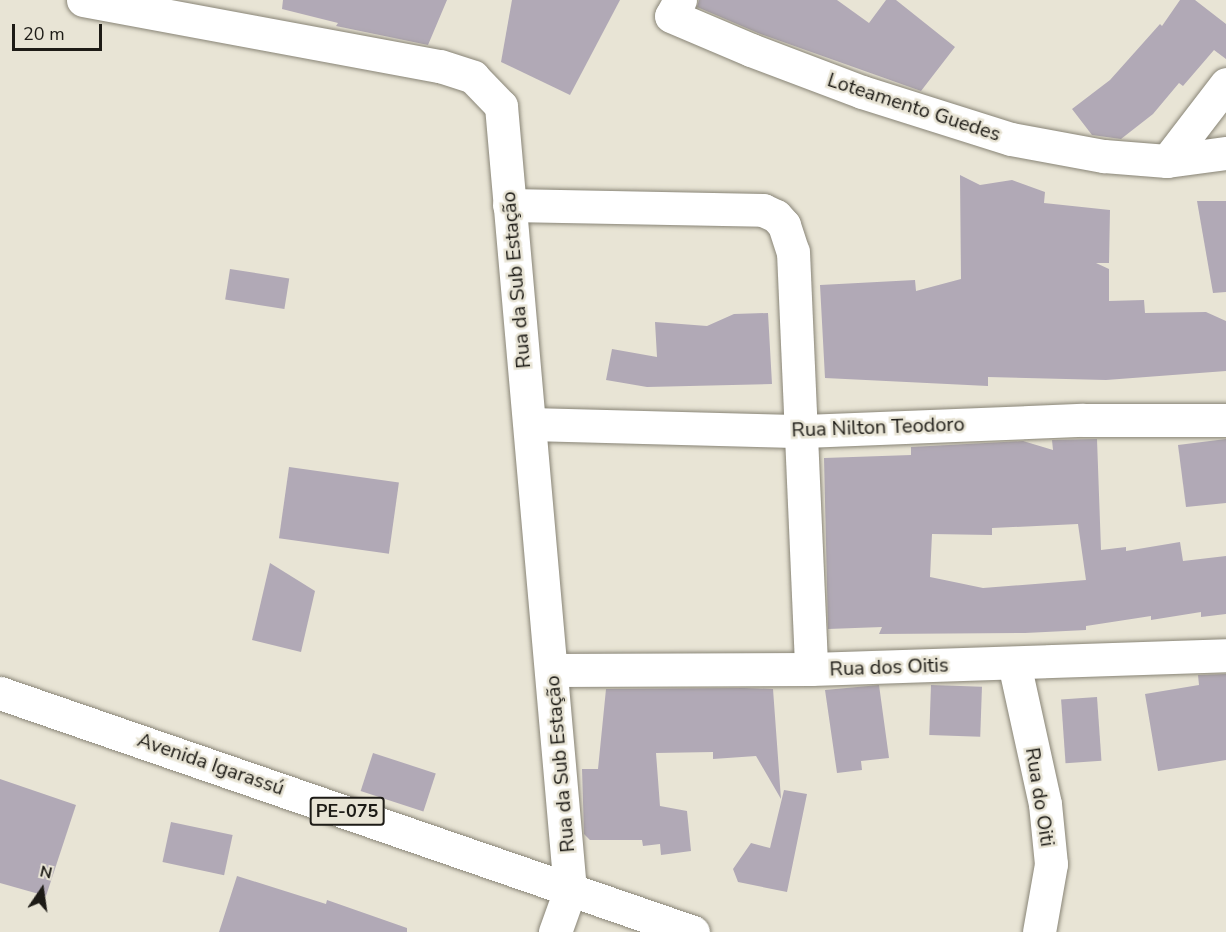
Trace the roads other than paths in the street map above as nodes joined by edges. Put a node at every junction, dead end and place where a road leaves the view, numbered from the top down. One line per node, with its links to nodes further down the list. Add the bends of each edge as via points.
1 (83, 0): 6 (street, Rua da Sub Estação, via 403,57 473,77 501,106)
2 (675, 8): 5 (street, Loteamento Guedes, via 862,92 1011,139 1104,156)
3 (1226, 84): 5 (street)
4 (1226, 153): 5 (street, Loteamento Guedes)
5 (1167, 161)
6 (508, 205): 8 (street, Rua da Sub Estação); 9 (street, via 763,210 776,216 784,225 793,252)
7 (1226, 420): 9 (street, Rua Nilton Teodoro, via 1083,420)
8 (530, 424): 9 (street, Rua Nilton Teodoro); 12 (street, Rua da Sub Estação)
9 (804, 431): 13 (street)
10 (1226, 655): 11 (street, Rua dos Oitis)
11 (1014, 663): 13 (street, Rua dos Oitis); 18 (street, Rua do Oiti, via 1045,804 1051,864)
12 (552, 669): 13 (street, Rua dos Oitis); 15 (street, Rua da Sub Estação)
13 (811, 669)
14 (2, 695): 15 (street, Avenida Igarassú / PE-075, via 267,782)
15 (570, 890): 16 (street); 17 (street, Avenida Igarassú / PE-075)
16 (555, 932)
17 (693, 932)
18 (1039, 932)

